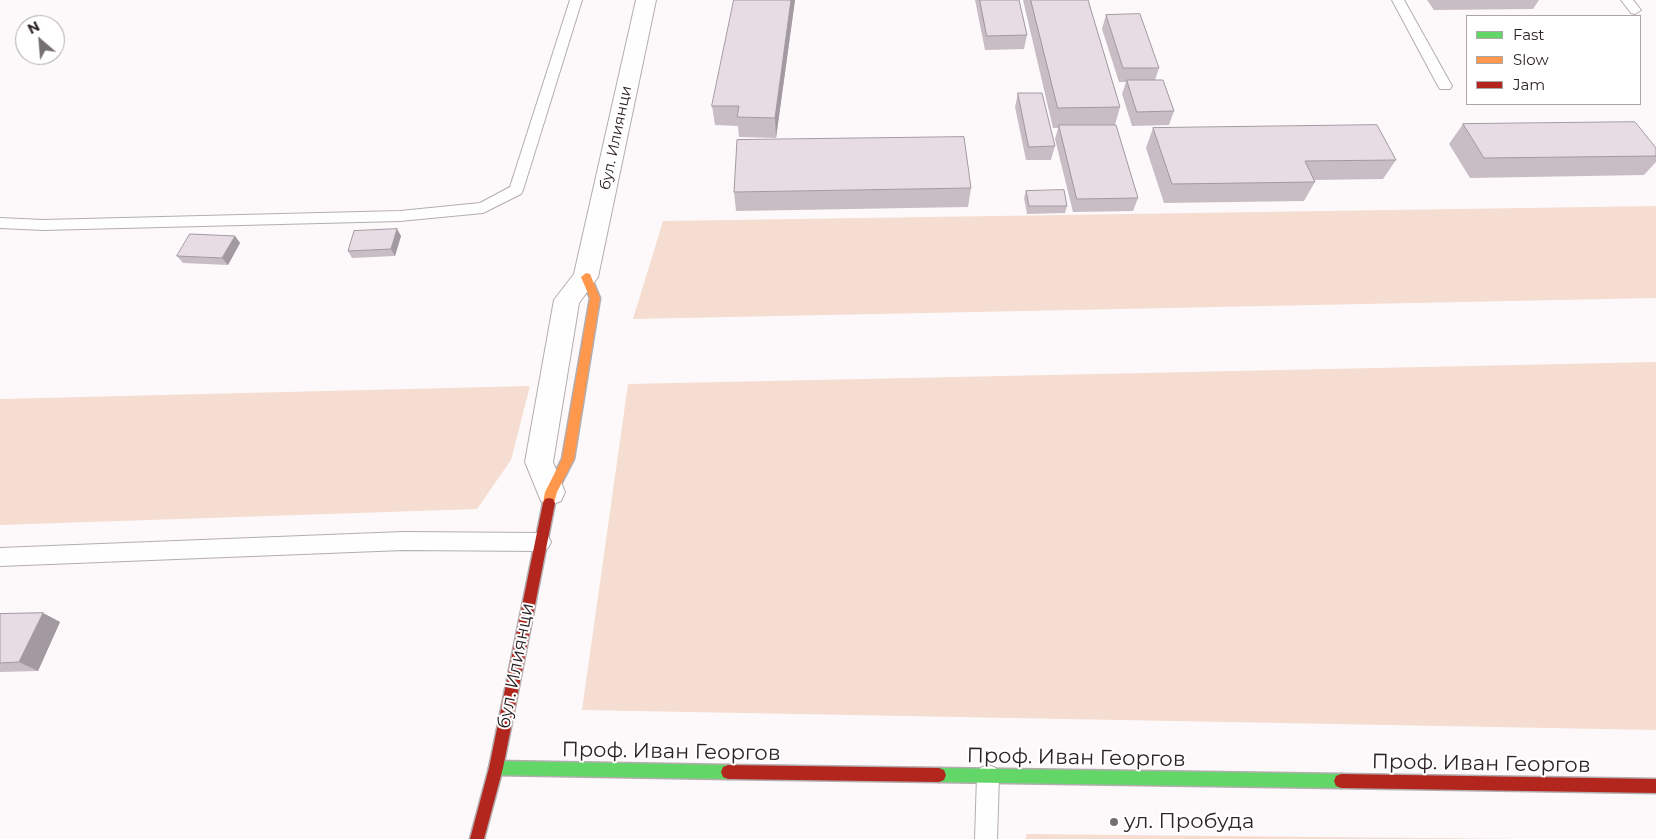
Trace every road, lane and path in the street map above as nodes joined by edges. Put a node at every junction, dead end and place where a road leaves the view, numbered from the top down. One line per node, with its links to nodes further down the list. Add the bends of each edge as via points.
1 (576, 0): 7 (lane, via 516,190 483,208 400,216 43,225)
2 (646, 0): 8 (street, бул. Илиянци, via 586,277 567,300 539,462)
3 (1398, 0): 6 (lane)
4 (1627, 0): 5 (lane)
5 (1635, 10)
6 (1446, 86)
7 (0, 223)
8 (551, 492): 9 (street, бул. Илиянци)
9 (541, 542): 10 (lane, via 403,541); 11 (street, бул. Илиянци)
10 (0, 557)
11 (496, 768): 12 (street, Проф. Иван Георгов); 14 (street, бул. Илиянци)
12 (988, 776): 13 (street, Проф. Иван Георгов); 15 (lane)
13 (1656, 786)
14 (478, 839)
15 (986, 839)

